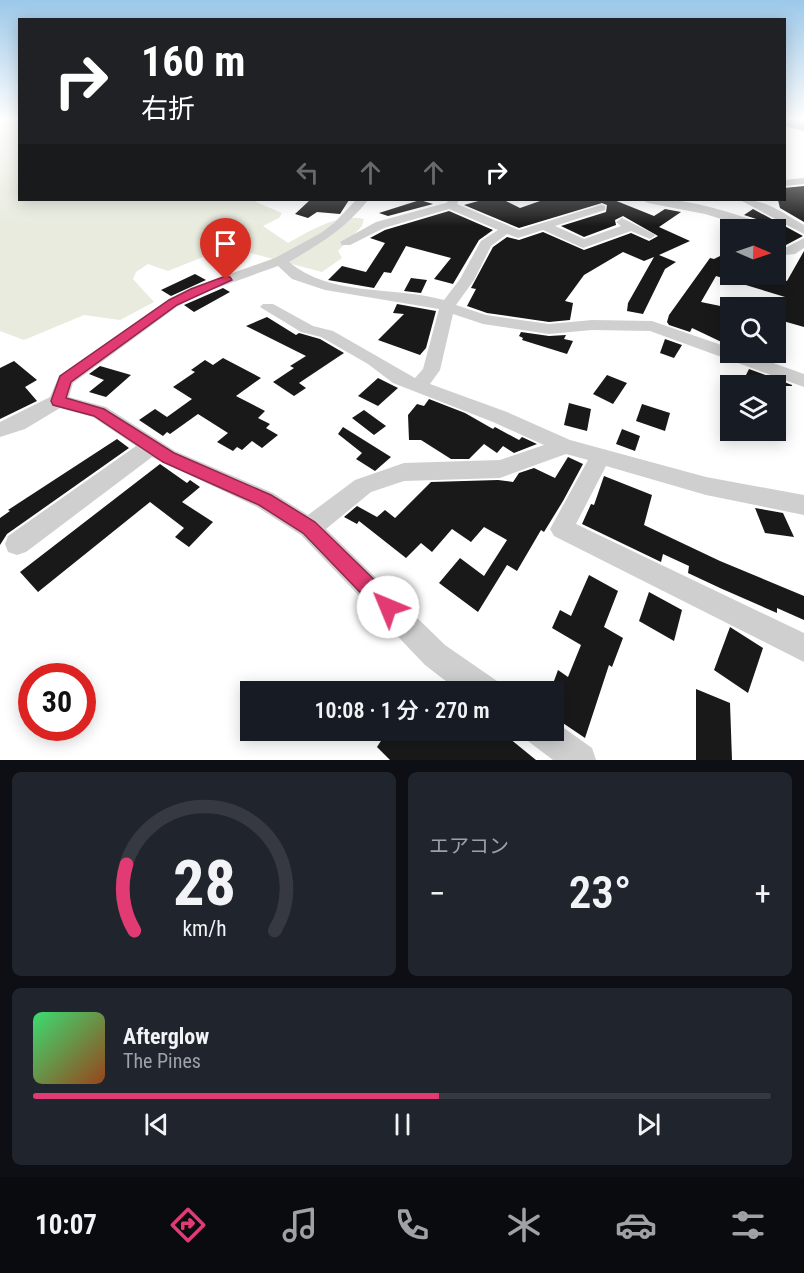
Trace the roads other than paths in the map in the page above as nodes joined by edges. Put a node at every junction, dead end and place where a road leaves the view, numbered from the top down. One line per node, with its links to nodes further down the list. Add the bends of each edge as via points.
1 (804, 181): 2 (street)
2 (786, 183)
3 (361, 201): 17 (street, via 338,226)
4 (653, 201): 8 (street)
5 (748, 201): 11 (street)
6 (452, 202): 10 (street); 15 (street, via 380,225)
7 (601, 207): 9 (street)
8 (735, 219)
9 (542, 225): 10 (street, via 518,234); 13 (street, via 583,244 627,224)
10 (505, 230): 19 (street, via 486,244)
11 (804, 231)
12 (786, 234): 14 (street)
13 (650, 235)
14 (804, 240): 16 (street)
15 (346, 242)
16 (786, 251)
17 (280, 261): 19 (street, via 297,276 330,287); 22 (street, via 195,291 173,303 64,380)
18 (268, 307): 21 (street, via 307,329 327,334 375,360 399,379)
19 (447, 307): 20 (street, via 483,319 549,329 652,326); 21 (street, via 430,369)
20 (804, 381)
21 (419, 386): 24 (street)
22 (58, 401): 23 (street); 25 (street, via 99,412)
23 (0, 430)
24 (565, 446): 26 (street); 28 (street, via 500,468 404,472 363,486)
25 (152, 447): 28 (street, via 265,500); 29 (street)
26 (600, 457): 27 (street, via 706,486); 30 (street, via 561,529)
27 (804, 505)
28 (309, 528): 31 (street, via 435,655)
29 (17, 544)
30 (804, 648)
31 (471, 681)

